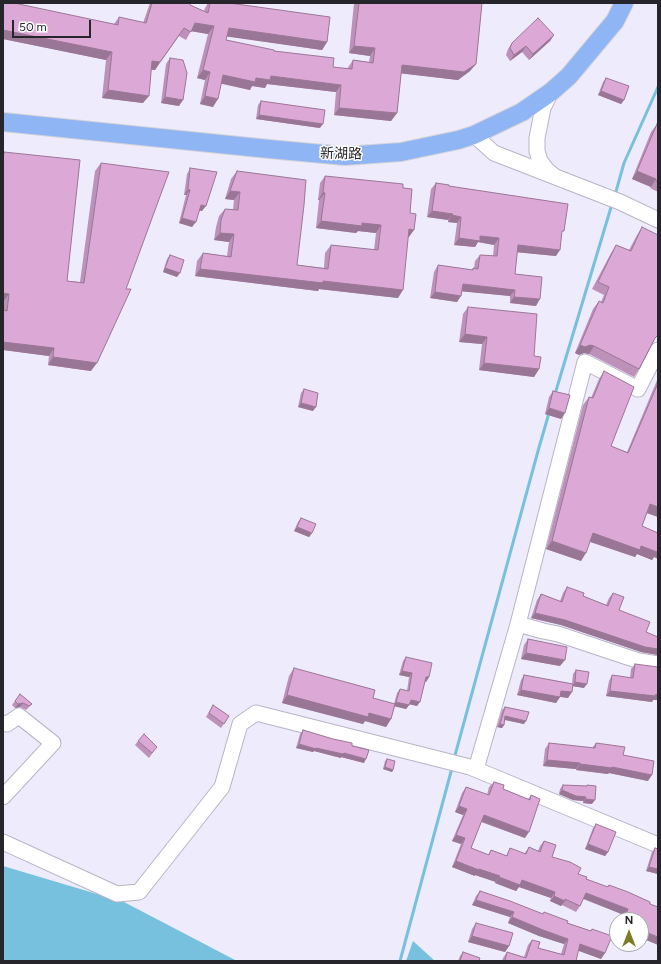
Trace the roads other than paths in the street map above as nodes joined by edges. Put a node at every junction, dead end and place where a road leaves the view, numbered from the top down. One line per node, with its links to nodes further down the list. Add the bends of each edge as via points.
1 (624, 3): 2 (main road, 新湖路, via 615,21 569,76)
2 (551, 92): 4 (main road, 新湖路, via 522,112); 5 (street, via 542,108 537,151 540,161)
3 (3, 122): 4 (main road, 新湖路, via 345,156 401,152)
4 (474, 135): 5 (street, via 494,152)
5 (557, 178): 6 (street, via 595,191)
6 (658, 220)
7 (658, 350): 8 (street, via 638,389 585,362)
8 (518, 624): 9 (street, via 558,634 639,661); 11 (street)
9 (658, 664)
10 (3, 723): 12 (street, via 7,724 18,716 53,743)
11 (473, 768): 13 (street, via 256,713 240,724 222,787 139,892 117,894); 14 (street)
12 (3, 797)
13 (3, 842)
14 (658, 845)

